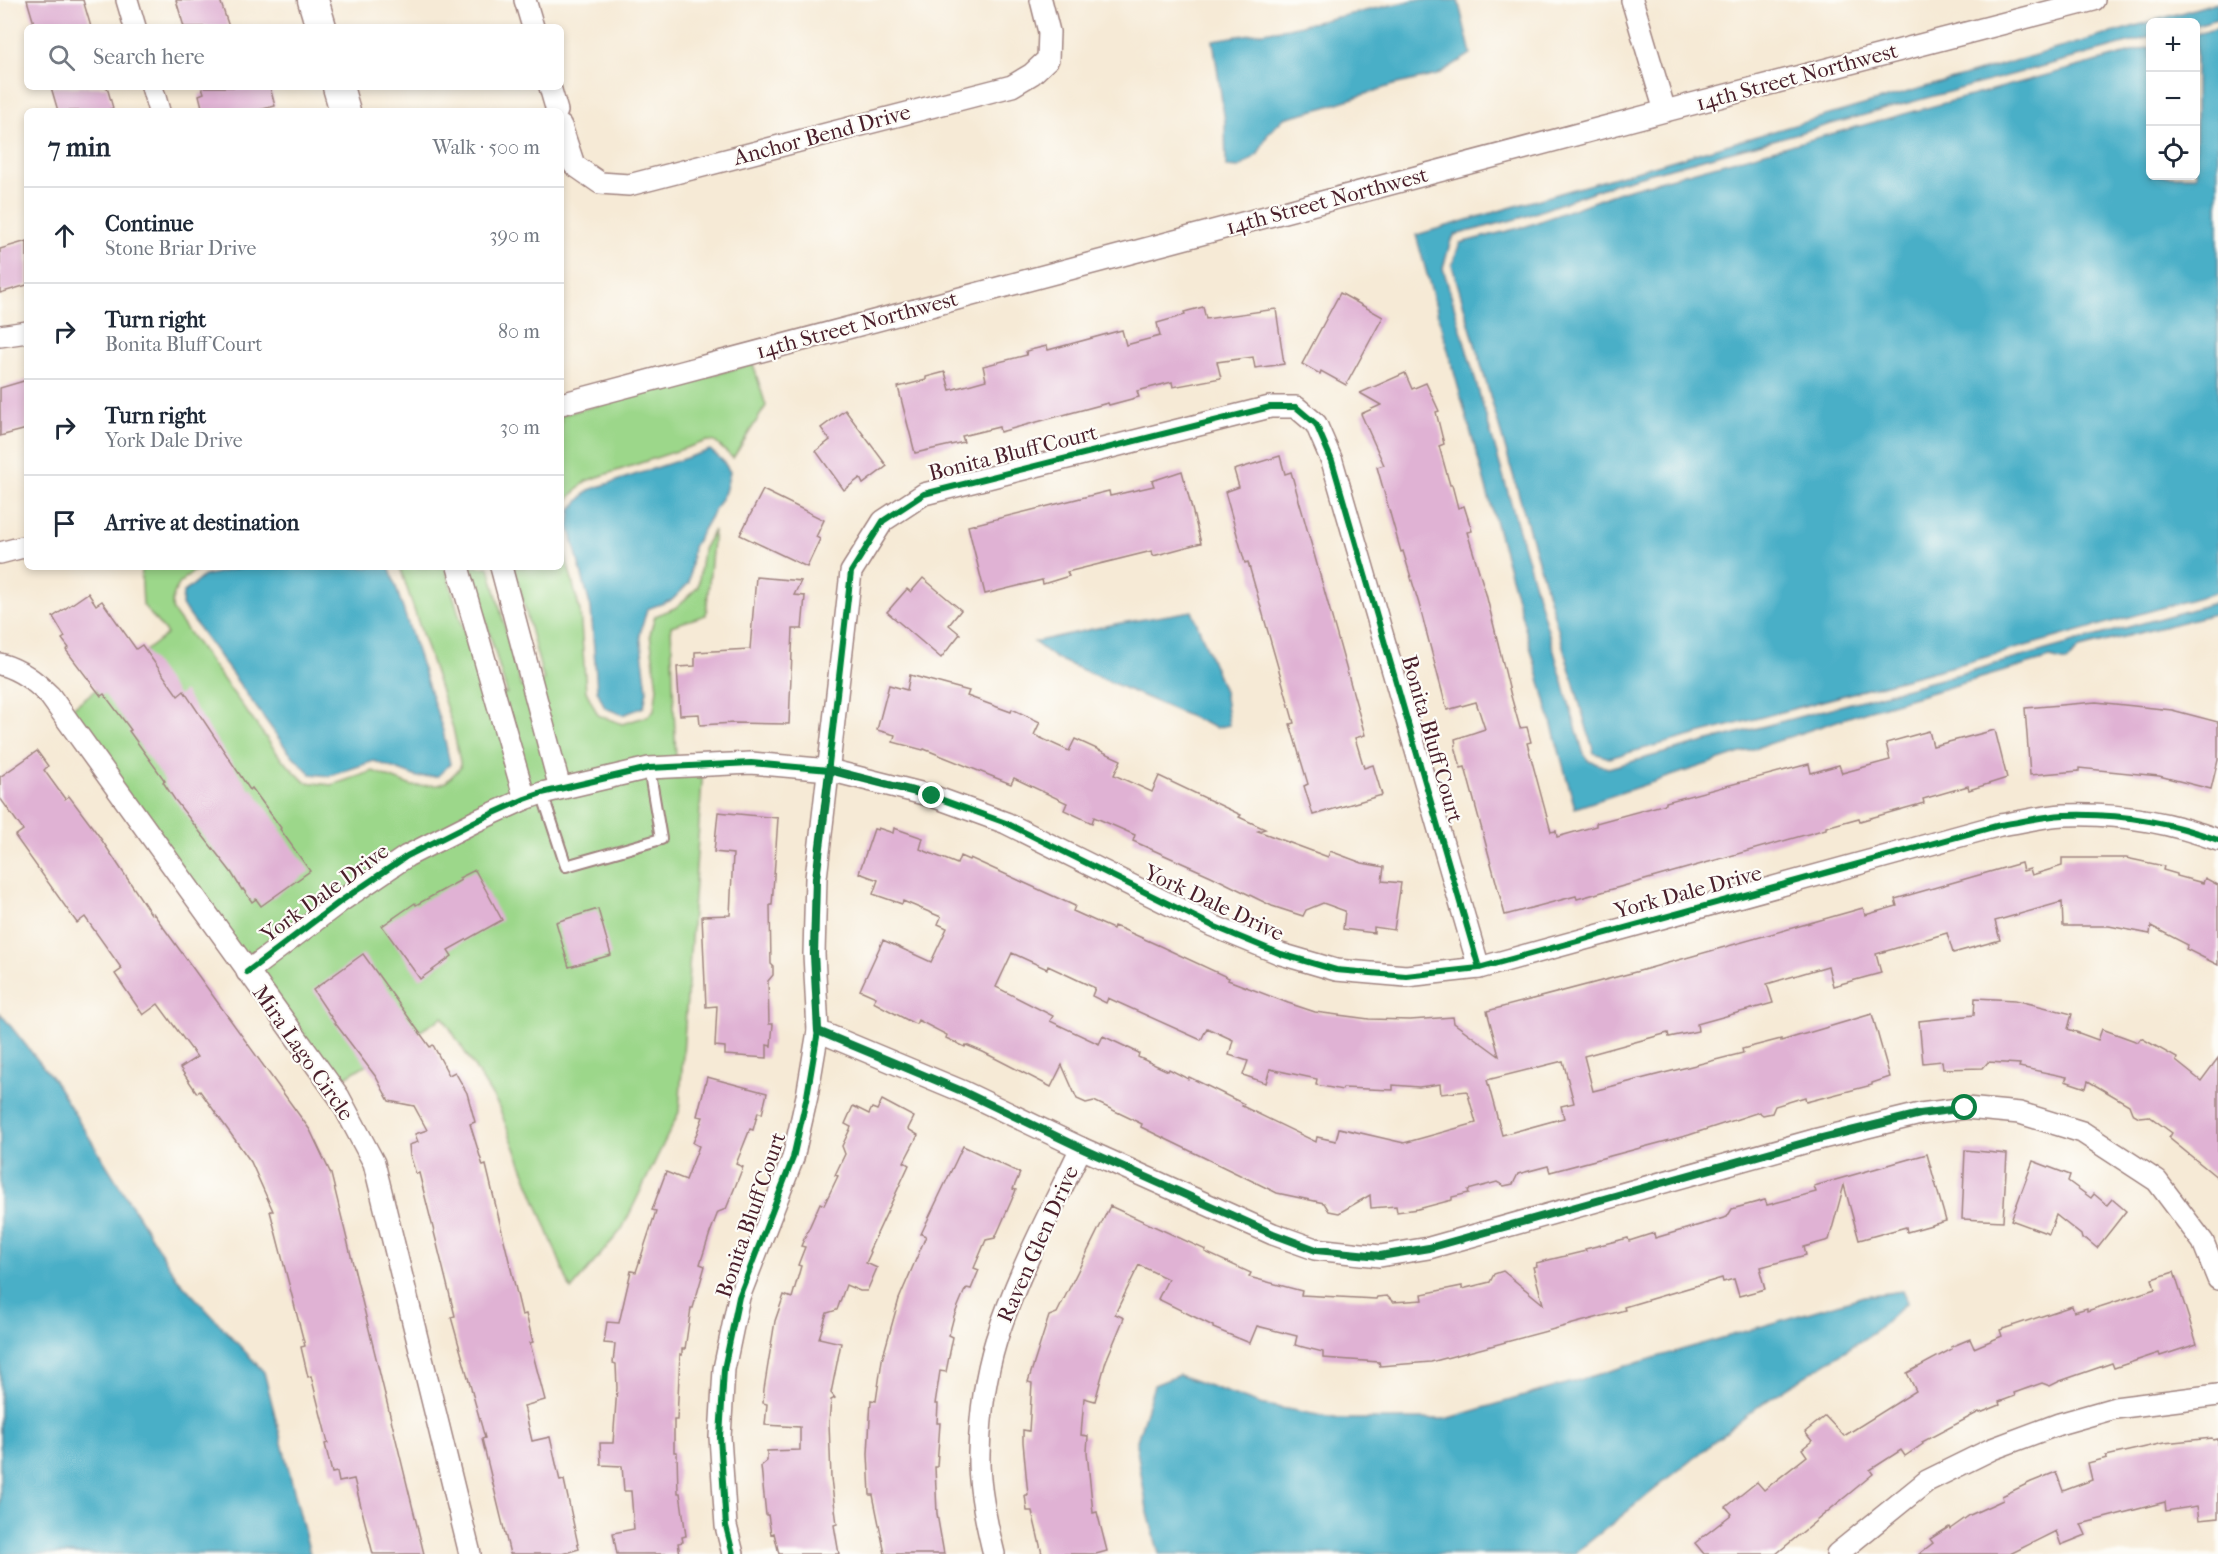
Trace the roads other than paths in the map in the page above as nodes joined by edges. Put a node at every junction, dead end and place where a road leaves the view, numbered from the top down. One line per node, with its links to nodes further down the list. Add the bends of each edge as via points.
1 (128, 0): 7 (street)
2 (313, 0): 8 (street)
3 (525, 0): 9 (street)
4 (1041, 0): 17 (street, Anchor Bend Drive, via 1049,32 1048,59 1012,86 629,185 600,183 574,165)
5 (1632, 0): 16 (street)
6 (2094, 0): 16 (street, 14th Street Northwest)
7 (134, 24)
8 (320, 24)
9 (532, 24)
10 (153, 90): 13 (street)
11 (339, 90): 14 (street)
12 (551, 90): 15 (street)
13 (158, 108)
14 (344, 108)
15 (556, 108)
16 (1665, 111): 20 (street, 14th Street Northwest)
17 (564, 135)
18 (24, 332): 19 (street)
19 (0, 336)
20 (564, 403)
21 (24, 547): 22 (street)
22 (0, 553)
23 (459, 570): 28 (street)
24 (502, 570): 28 (street)
25 (0, 664): 31 (street, Mira Lago Circle, via 32,679 50,696)
26 (649, 768): 27 (street, York Dale Drive, via 751,763); 28 (street, York Dale Drive); 28 (lane, via 661,839 566,866)
27 (830, 770): 30 (street, York Dale Drive, via 932,796 1006,823 1213,926 1281,954 1336,970 1406,976); 30 (street, Bonita Bluff Court, via 851,572 883,521 924,494 1270,407 1296,407 1316,424 1332,461); 32 (street, Bonita Bluff Court, via 816,878)
28 (542, 793): 31 (street, York Dale Drive, via 407,856)
29 (2218, 840): 30 (street, York Dale Drive, via 2189,829 2127,818 2063,815 2011,824)
30 (1479, 968)
31 (247, 972): 36 (street, Mira Lago Circle, via 339,1098 374,1163)
32 (818, 1031): 33 (street, via 964,1092); 37 (street, Bonita Bluff Court, via 793,1158 739,1297 724,1369 720,1437 726,1526)
33 (1081, 1148): 34 (street, via 1316,1250 1380,1256 1429,1248 1920,1114 1965,1108 2020,1113 2082,1132 2157,1181 2204,1242); 38 (street, Raven Glen Drive, via 1017,1283 996,1342 985,1389 979,1456)
34 (2218, 1279)
35 (2218, 1395): 39 (street, via 2115,1408 1992,1449 1927,1481)
36 (470, 1554)
37 (733, 1554)
38 (994, 1554)
39 (1837, 1554)

